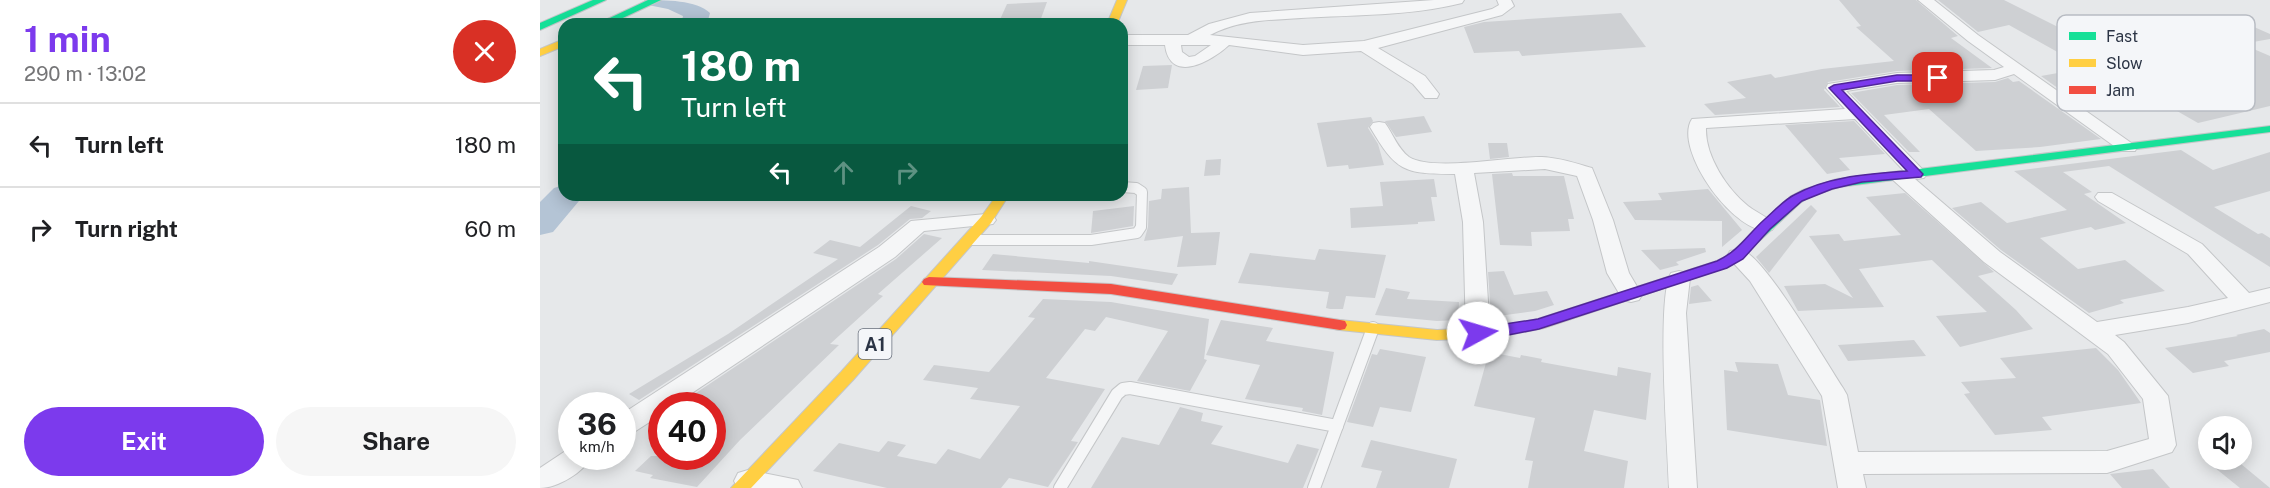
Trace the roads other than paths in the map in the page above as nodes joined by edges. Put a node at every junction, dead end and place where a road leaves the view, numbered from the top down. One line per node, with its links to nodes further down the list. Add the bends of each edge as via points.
1 (601, 0): 8 (main road)
2 (656, 0): 9 (main road)
3 (1122, 0): 10 (main road)
4 (1457, 0): 7 (street)
5 (1504, 0): 12 (street, via 1507,6 1497,12)
6 (1925, 0): 21 (street)
7 (1431, 5): 12 (street); 15 (street, via 1250,17 1214,27)
8 (560, 18)
9 (616, 18)
10 (1114, 18)
11 (558, 19): 13 (main road)
12 (1445, 25): 19 (street)
13 (540, 27)
14 (1172, 39): 15 (street); 16 (street); 17 (street, via 1174,54 1184,62 1202,61)
15 (1193, 39): 17 (street)
16 (1128, 40)
17 (1226, 40): 19 (street, via 1303,50)
18 (558, 45): 20 (main road)
19 (1364, 46): 22 (street, via 1419,80)
20 (540, 53)
21 (2017, 68): 23 (street); 25 (street, via 1995,75 1897,78 1834,88)
22 (1431, 94)
23 (2057, 96)
24 (2077, 111): 28 (street)
25 (1858, 114): 30 (street); 35 (street, via 1698,123 1695,132 1710,175 1744,215)
26 (1379, 127): 29 (street, via 1405,163)
27 (2270, 129): 28 (main road)
28 (2128, 147): 30 (main road)
29 (1464, 169): 40 (street, via 1546,164 1585,172 1618,273); 45 (street, via 1473,222)
30 (1908, 175): 35 (main road, via 1862,178 1828,186 1797,198); 44 (street, via 1992,257)
31 (1128, 187): 36 (lane, via 1142,192 1141,227 1137,233 1091,240)
32 (2105, 196): 42 (street, via 2195,249)
33 (999, 201): 34 (main road, A1)
34 (986, 220): 36 (main road, A1); 46 (street, via 918,225 887,252)
35 (1765, 226): 37 (main road)
36 (967, 240): 39 (main road, A1)
37 (1738, 256): 38 (main road); 49 (street, via 1758,276 1834,395)
38 (1679, 278): 40 (main road); 55 (street, via 1675,313)
39 (929, 282): 43 (main road, via 1112,289); 51 (main road, A1, via 847,376)
40 (1632, 294): 45 (main road, via 1539,324)
41 (2270, 295): 42 (street)
42 (2243, 300): 44 (street, via 2188,315)
43 (1373, 328): 45 (main road, via 1437,335); 47 (lane)
44 (2092, 332): 49 (street, via 2116,348 2155,396 2163,445 2107,462)
45 (1478, 333)
46 (636, 418)
47 (1336, 426): 53 (lane, via 1123,389); 54 (lane)
48 (558, 470): 50 (street)
49 (1851, 476)
50 (540, 482)
51 (744, 484): 52 (street)
52 (788, 488)
53 (1060, 488)
54 (1314, 488)
55 (1683, 488)

